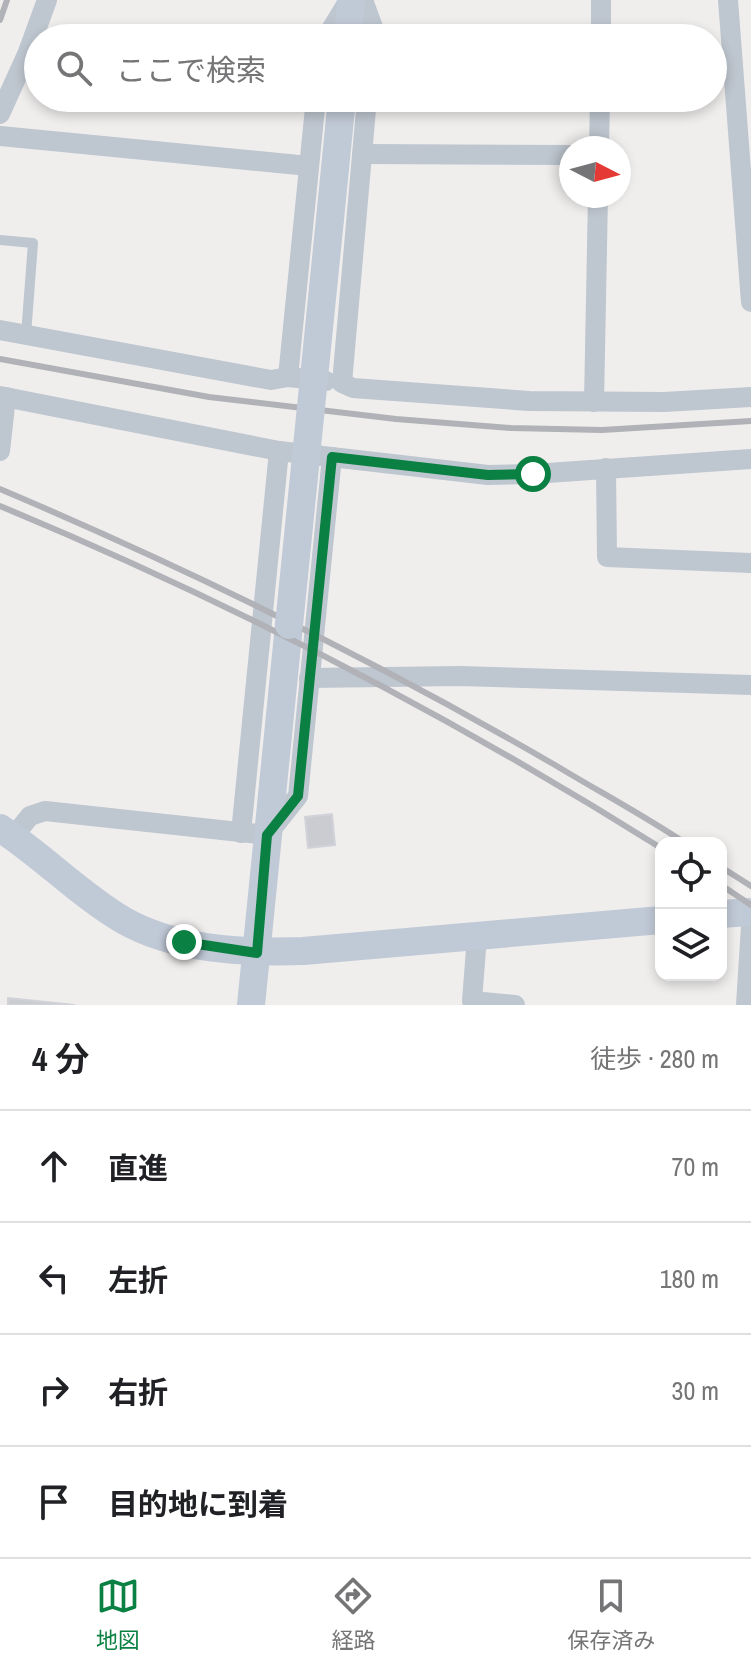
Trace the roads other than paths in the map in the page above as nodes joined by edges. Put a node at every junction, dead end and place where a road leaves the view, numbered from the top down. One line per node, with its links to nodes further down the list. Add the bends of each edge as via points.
1 (47, 0): 6 (street)
2 (350, 0): 7 (street); 8 (street)
3 (363, 0): 9 (street)
4 (601, 0): 10 (street)
5 (728, 0): 24 (street)
6 (38, 24)
7 (335, 24)
8 (349, 24)
9 (372, 24)
10 (601, 24)
11 (24, 61): 16 (street)
12 (315, 112): 21 (street)
13 (341, 112): 42 (street, bridge, via 289,625)
14 (366, 112): 19 (street)
15 (600, 112): 18 (street)
16 (0, 114)
17 (0, 136): 21 (street)
18 (599, 136)
19 (362, 154): 20 (street); 29 (street)
20 (559, 155)
21 (309, 166): 28 (street)
22 (598, 208): 32 (street)
23 (0, 240): 27 (lane, via 33,243)
24 (750, 281): 25 (street)
25 (751, 302)
26 (0, 330): 27 (street)
27 (26, 335): 28 (street, via 271,380)
28 (288, 377): 29 (street)
29 (342, 383): 32 (street, via 368,390)
30 (3, 396): 33 (street); 34 (street)
31 (751, 397): 32 (street)
32 (594, 402)
33 (0, 451)
34 (279, 451): 35 (street); 42 (street)
35 (332, 457): 37 (street, via 488,475); 39 (street)
36 (751, 459): 37 (street)
37 (606, 468): 38 (street, via 607,557)
38 (751, 563)
39 (309, 678): 40 (street, via 459,676); 42 (street, via 298,796)
40 (751, 685)
41 (7, 832): 42 (street, via 45,811); 48 (street, via 132,925 173,940)
42 (254, 834): 48 (street)
43 (751, 912): 44 (street)
44 (727, 914)
45 (655, 921): 47 (street)
46 (751, 926): 51 (street)
47 (477, 936): 48 (street); 50 (street, via 472,1001)
48 (257, 953): 49 (street)
49 (251, 1005)
50 (515, 1005)
51 (746, 1005)

